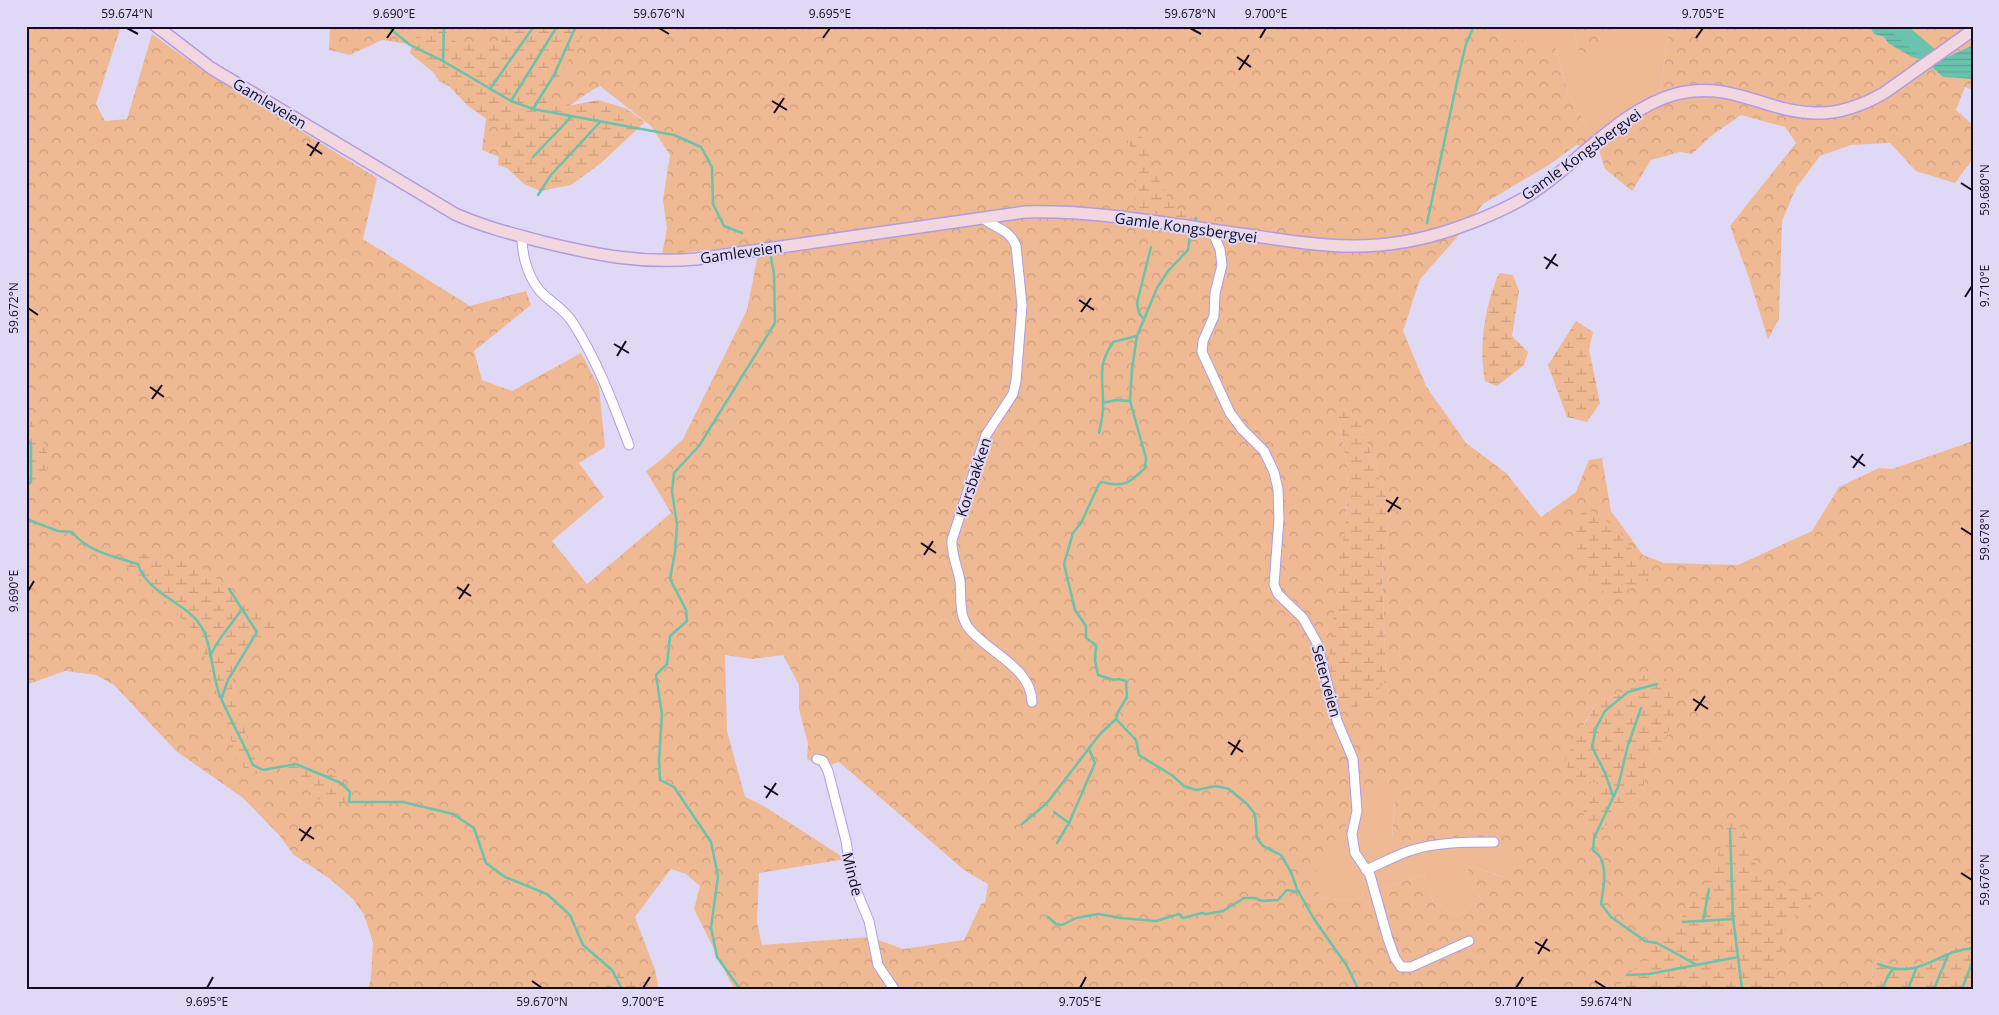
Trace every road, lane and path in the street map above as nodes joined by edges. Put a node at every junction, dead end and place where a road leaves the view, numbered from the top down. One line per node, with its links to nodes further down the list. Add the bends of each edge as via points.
1 (156, 26): 6 (main road, Gamleveien, via 211,68 433,203 472,222)
2 (1973, 30): 5 (main road, Gamle Kongsbergvei, via 1894,87 1851,108 1816,113 1791,110 1718,91 1693,91 1668,97 1646,106 1626,120 1528,196 1461,226 1412,241 1347,247)
3 (983, 218): 4 (main road, Gamle Kongsbergvei); 5 (main road, Gamle Kongsbergvei, via 1053,211); 8 (street, Korsbakken, via 1006,231 1016,246 1022,306 1019,360 1013,394 984,441 952,548 965,621 1024,678 1031,689)
4 (961, 221): 6 (main road, Gamleveien, via 678,261 621,259)
5 (1212, 230): 11 (street, Seterveien, via 1222,261 1214,316 1203,341 1202,352 1230,413 1264,451 1274,472 1279,519 1274,585 1278,594 1300,614 1318,643 1337,721 1353,759 1357,811 1352,843)
6 (522, 237): 7 (street, via 524,257 534,283 573,322 604,382)
7 (629, 445)
8 (1032, 702)
9 (817, 759): 13 (street, Minde, via 823,761 828,772 846,841 852,880 869,921 878,965)
10 (1494, 842): 11 (street, via 1427,846)
11 (1366, 870): 12 (street, Seterveien, via 1388,939 1401,967 1412,967)
12 (1469, 941)
13 (894, 989)

